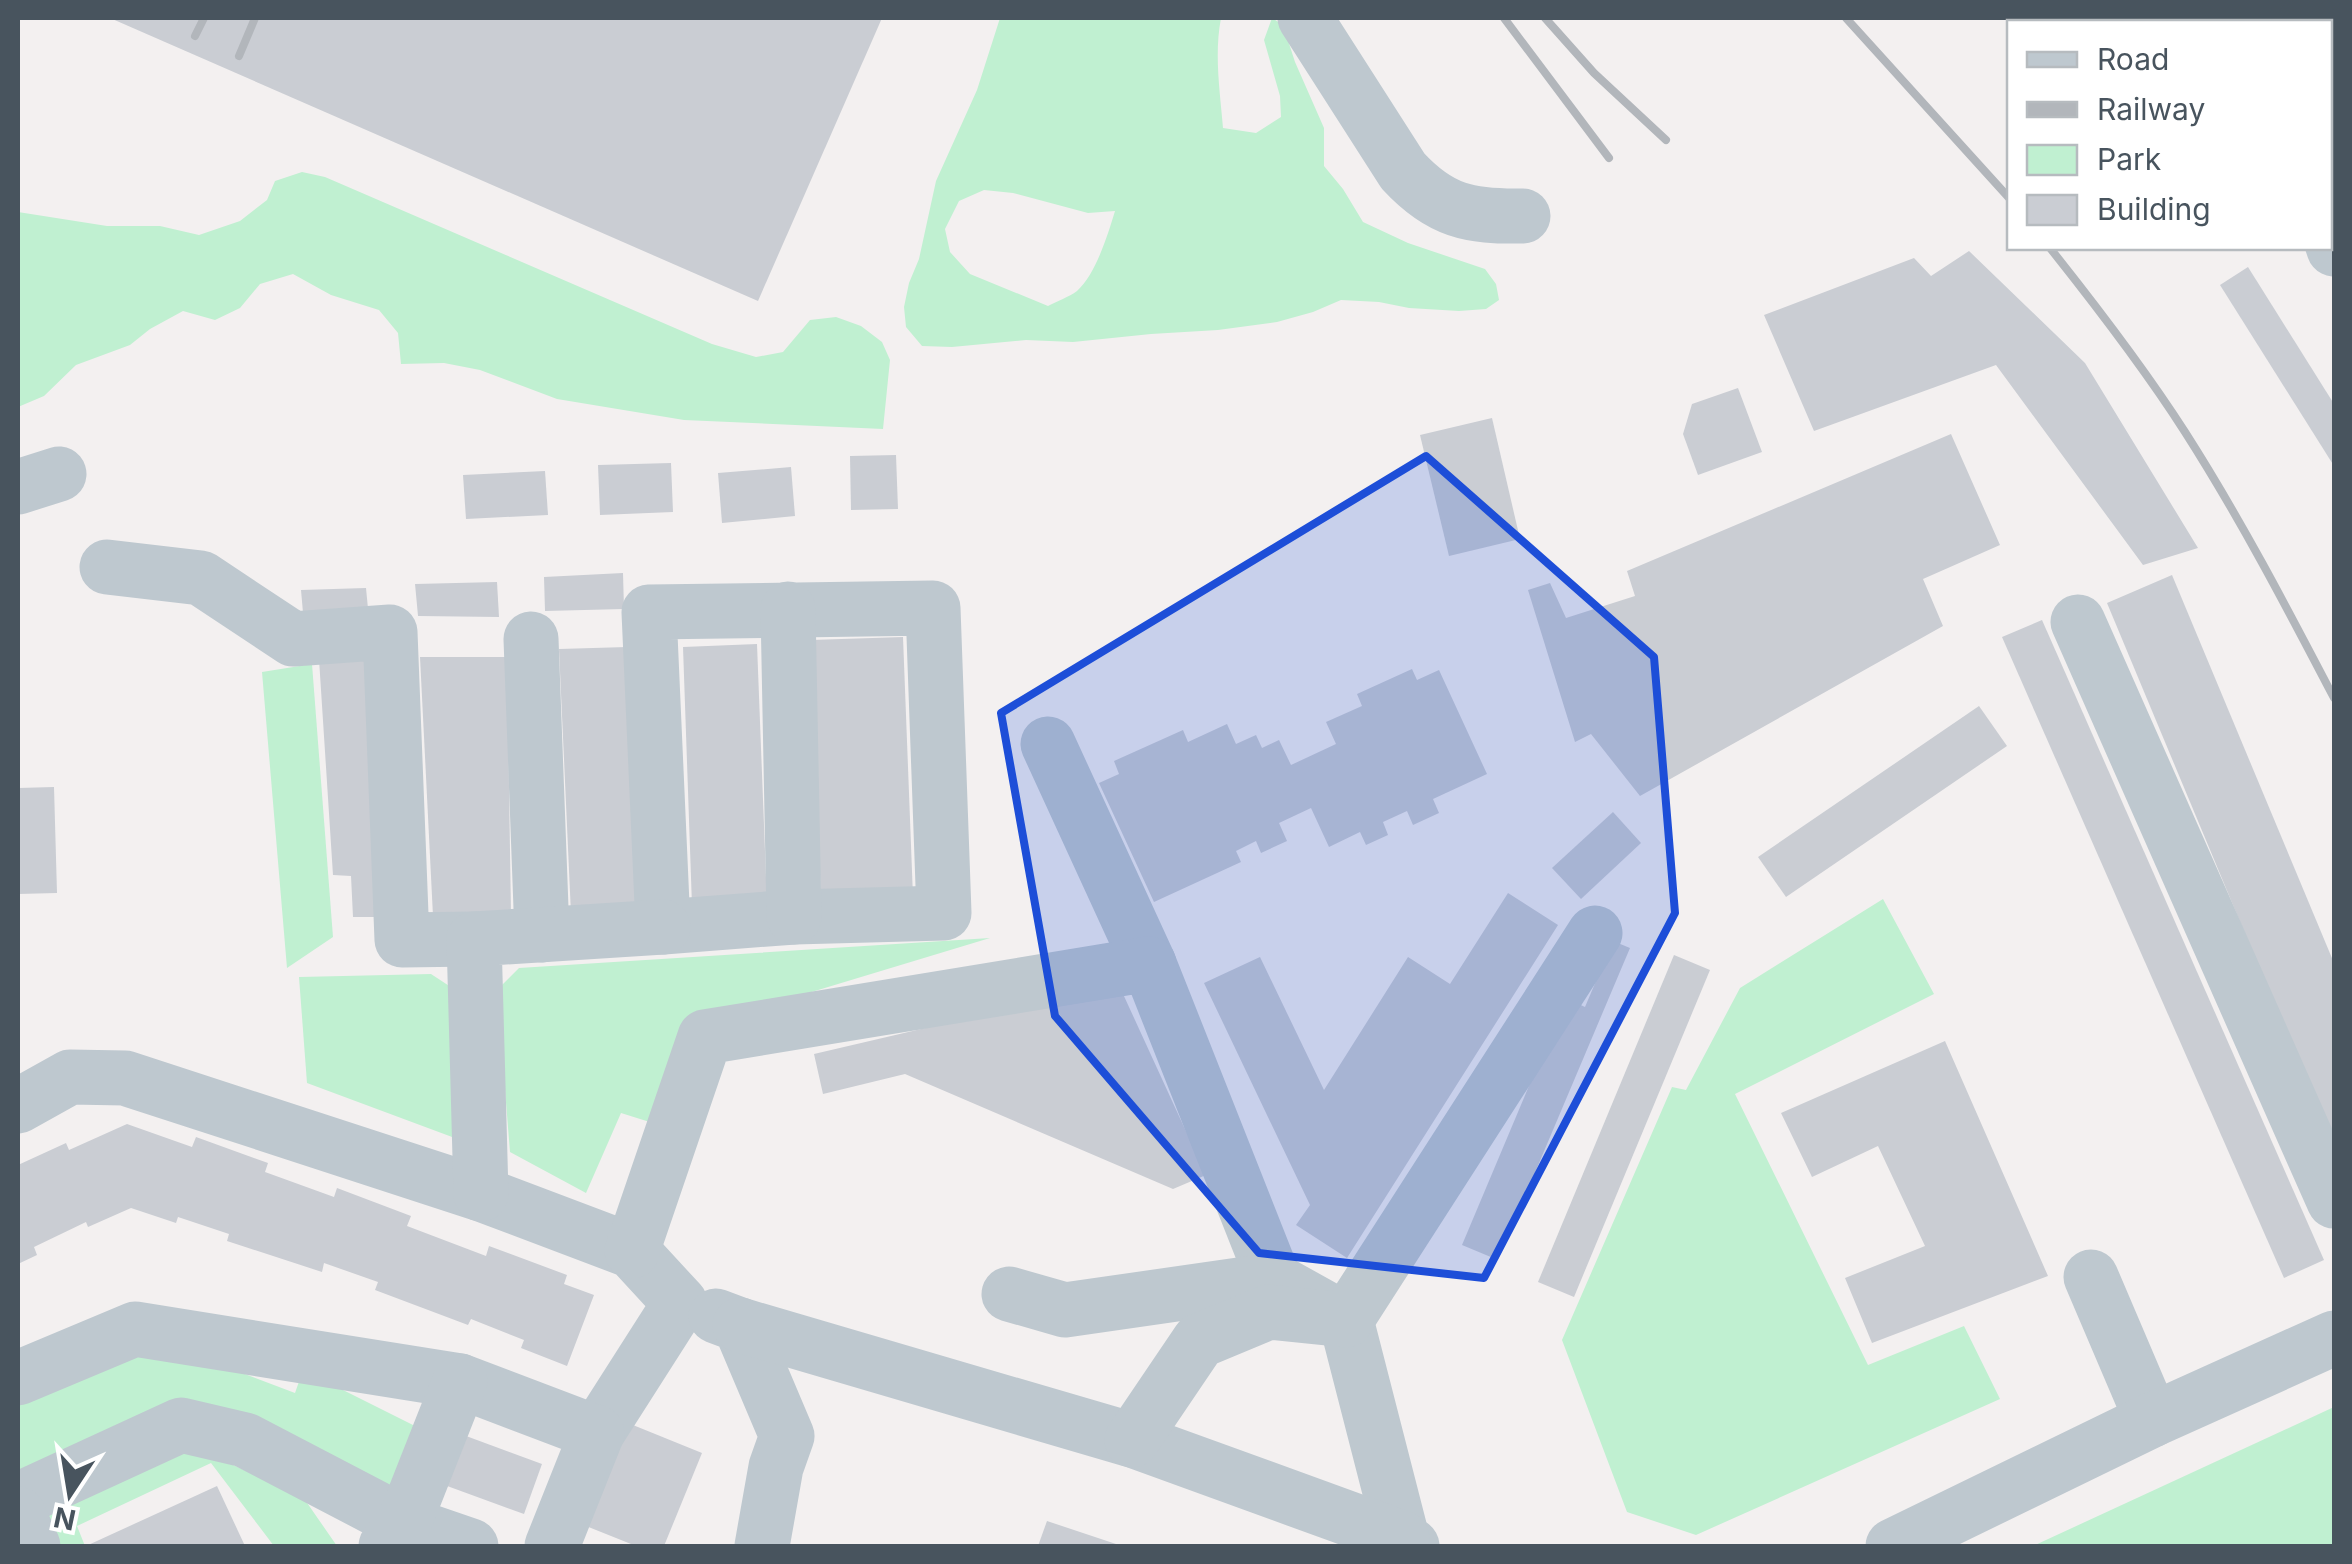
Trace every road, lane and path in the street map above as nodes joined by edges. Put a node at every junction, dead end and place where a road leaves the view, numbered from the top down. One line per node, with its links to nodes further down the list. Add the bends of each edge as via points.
1 (1304, 18): 2 (lane, via 1422,191 1462,211)
2 (1523, 216)
3 (107, 567): 12 (lane, via 201,578 293,640 390,632 402,940)
4 (788, 609): 8 (lane); 8 (lane, via 933,608 944,914); 9 (lane, via 649,612)
5 (2078, 622): 16 (lane)
6 (531, 639): 11 (lane)
7 (1048, 744): 13 (lane)
8 (794, 917): 9 (lane)
9 (663, 927): 11 (lane)
10 (1595, 933): 22 (lane)
11 (542, 934): 12 (lane)
12 (474, 939): 15 (lane)
13 (1149, 964): 17 (lane, via 705,1037); 19 (lane)
14 (18, 1106): 15 (lane, via 70,1077 124,1078)
15 (481, 1194): 17 (lane)
16 (2334, 1202)
17 (632, 1251): 21 (lane)
18 (2091, 1277): 27 (lane)
19 (1274, 1280): 20 (lane, via 1066,1310); 22 (lane)
20 (1009, 1294)
21 (680, 1304): 23 (lane); 28 (lane)
22 (1346, 1320): 29 (lane, via 1269,1312 1200,1341); 33 (lane)
23 (740, 1325): 29 (lane); 37 (lane, via 787,1436)
24 (2334, 1338): 27 (lane)
25 (18, 1378): 26 (lane, via 135,1329)
26 (460, 1381): 28 (lane); 32 (lane)
27 (2152, 1420): 38 (lane)
28 (597, 1433): 36 (lane)
29 (1132, 1440): 33 (lane)
30 (18, 1500): 32 (lane, via 180,1425 245,1440)
31 (18, 1514): 34 (lane)
32 (395, 1535): 35 (lane)
33 (1407, 1542)
34 (33, 1546)
35 (471, 1546)
36 (552, 1546)
37 (762, 1546)
38 (1894, 1546)

